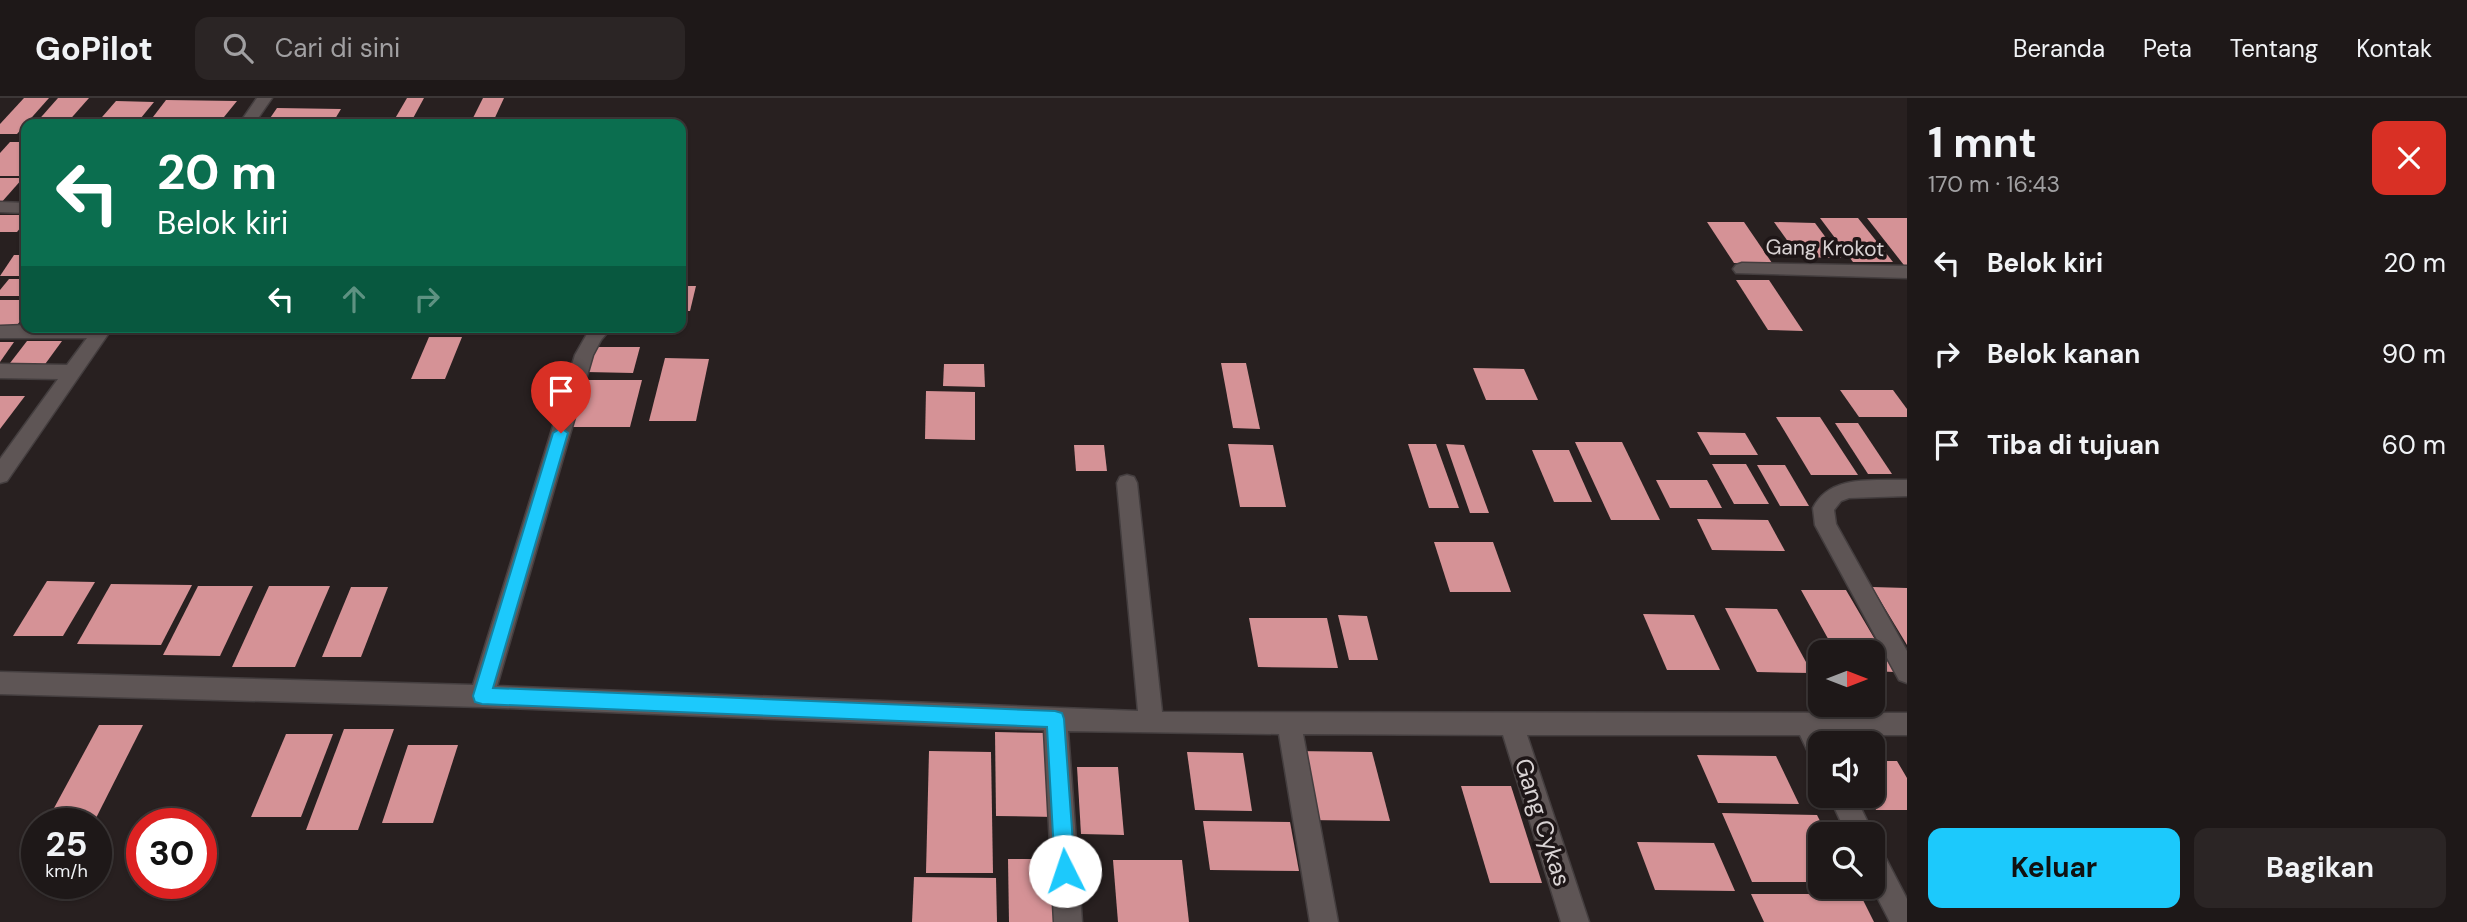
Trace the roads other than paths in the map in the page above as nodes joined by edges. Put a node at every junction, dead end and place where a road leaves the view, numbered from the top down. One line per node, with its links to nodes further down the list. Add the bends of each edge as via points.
1 (265, 98): 2 (street)
2 (250, 119)
3 (0, 207): 4 (street)
4 (21, 208)
5 (1742, 270): 6 (street, Gang Krokot)
6 (1907, 272)
7 (21, 331): 8 (street)
8 (0, 332)
9 (100, 333): 12 (street)
10 (596, 333): 18 (street, via 584,355)
11 (0, 371): 12 (street)
12 (72, 372): 13 (street)
13 (0, 475)
14 (1127, 483): 20 (street)
15 (1907, 488): 16 (street, via 1848,490 1834,495 1823,509 1826,525)
16 (1907, 673)
17 (0, 683): 18 (street)
18 (482, 696): 19 (street)
19 (1055, 719): 20 (street); 27 (street)
20 (1151, 723): 21 (street)
21 (1289, 723): 22 (street); 28 (street)
22 (1511, 723): 23 (street); 29 (street, Gang Cykas)
23 (1807, 723): 24 (street); 25 (street)
24 (1907, 724)
25 (1811, 731)
26 (1885, 884): 30 (street)
27 (1068, 922)
28 (1324, 922)
29 (1576, 922)
30 (1904, 922)

